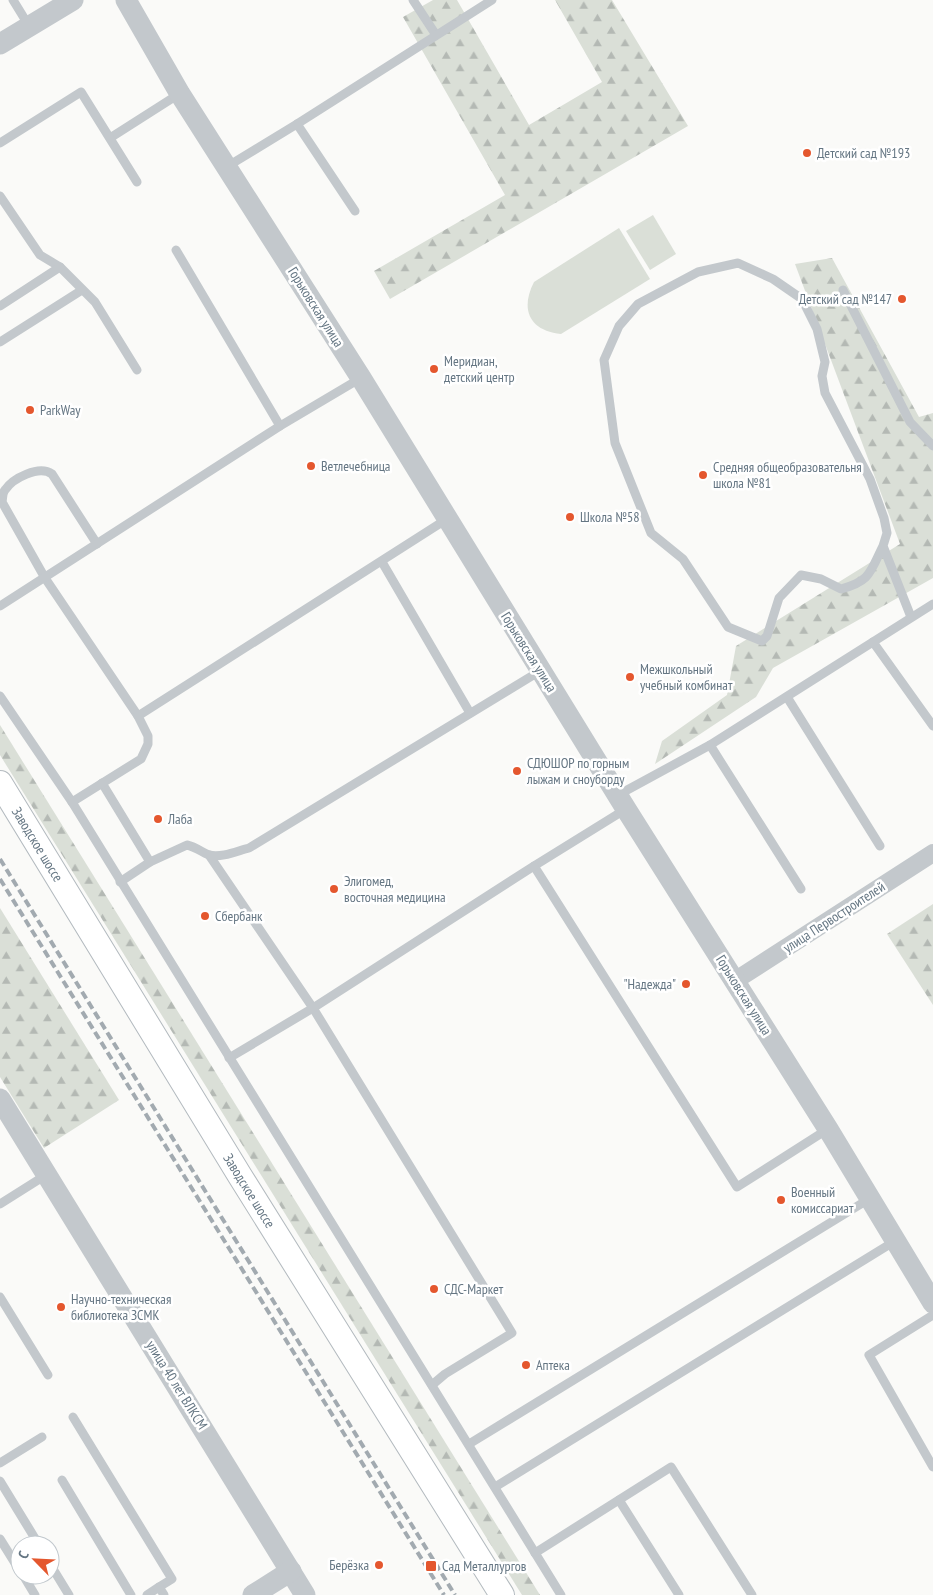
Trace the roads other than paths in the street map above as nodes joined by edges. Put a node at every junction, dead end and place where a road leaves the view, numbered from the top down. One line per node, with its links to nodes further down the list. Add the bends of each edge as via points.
1 (13, 0): 6 (lane)
2 (126, 0): 9 (street, Горьковская улица)
3 (413, 0): 7 (lane)
4 (492, 0): 7 (lane)
5 (68, 1): 6 (street)
6 (29, 26): 8 (street)
7 (436, 35): 10 (lane)
8 (0, 44)
9 (180, 94): 11 (lane); 13 (street, Горьковская улица)
10 (297, 124): 13 (lane); 16 (lane)
11 (110, 138): 12 (lane, via 81,92); 14 (lane)
12 (0, 143)
13 (228, 166): 24 (street, Горьковская улица)
14 (138, 182)
15 (0, 196): 18 (lane, via 40,255)
16 (355, 211)
17 (176, 250): 25 (lane)
18 (60, 268): 19 (lane); 21 (lane)
19 (82, 290): 22 (lane); 23 (lane, via 95,302)
20 (843, 290): 26 (lane, via 910,422)
21 (0, 306)
22 (0, 342)
23 (137, 370)
24 (361, 378): 25 (lane); 27 (street, Горьковская улица)
25 (280, 426): 28 (lane)
26 (933, 446)
27 (447, 519): 30 (lane); 36 (street, Горьковская улица)
28 (97, 544): 31 (lane); 31 (lane, via 52,474 38,470 10,484 3,492 2,502)
29 (883, 546): 29 (lane, via 886,533 884,518 870,479 825,393 822,376 825,362 817,329 802,299 773,279 738,264 698,272 638,304 619,326 604,360 615,443 651,532 683,558 728,627 762,641 767,636 779,598 801,575 821,579 841,589 860,584 868,576); 34 (lane)
30 (382, 562): 39 (lane); 40 (lane)
31 (45, 578): 33 (lane); 40 (lane)
32 (933, 604): 34 (lane)
33 (0, 606)
34 (911, 616): 35 (lane)
35 (874, 642): 38 (lane); 41 (lane)
36 (540, 670): 39 (lane); 46 (street, Горьковская улица)
37 (0, 696): 45 (lane)
38 (788, 697): 42 (lane); 47 (lane)
39 (470, 713): 49 (lane, via 249,848 227,855)
40 (138, 716): 44 (lane, via 148,736 141,759)
41 (933, 726)
42 (710, 745): 46 (lane); 53 (lane)
43 (0, 783): 89 (main road, Заводское шоссе, via 240,1176)
44 (102, 783): 45 (lane); 50 (lane)
45 (72, 802): 52 (lane)
46 (622, 802): 51 (lane); 54 (street, Горьковская улица)
47 (880, 846)
48 (933, 853): 54 (street, улица Первостроителей)
49 (209, 855): 50 (lane, via 188,845); 55 (lane)
50 (150, 862): 52 (lane)
51 (534, 866): 55 (lane); 58 (lane, via 737,1187)
52 (120, 882): 56 (lane)
53 (801, 889)
54 (736, 980): 58 (street, Горьковская улица)
55 (313, 1008): 56 (lane); 67 (lane, via 512,1333)
56 (229, 1058): 67 (lane)
57 (0, 1099): 59 (street, улица 40 лет ВЛКСМ)
58 (828, 1129): 60 (street, Горьковская улица)
59 (46, 1174): 61 (lane); 81 (street, улица 40 лет ВЛКСМ)
60 (870, 1198): 62 (street, Горьковская улица); 70 (lane)
61 (0, 1204)
62 (895, 1241): 64 (street, Горьковская улица); 75 (lane)
63 (0, 1297): 66 (lane)
64 (933, 1303)
65 (933, 1315): 72 (lane, via 869,1355)
66 (48, 1375)
67 (432, 1385): 70 (lane)
68 (74, 1417): 83 (lane, via 172,1579)
69 (42, 1437): 71 (lane)
70 (469, 1444): 75 (lane)
71 (0, 1462)
72 (933, 1467)
73 (62, 1480): 85 (lane)
74 (0, 1481): 77 (lane)
75 (495, 1487): 79 (lane)
76 (619, 1500): 79 (lane); 91 (lane); 92 (lane, via 671,1467)
77 (33, 1535)
78 (0, 1538): 80 (lane)
79 (535, 1553): 90 (lane)
80 (10, 1554)
81 (291, 1572): 87 (street); 88 (street, улица 40 лет ВЛКСМ)
82 (60, 1580): 84 (lane)
83 (162, 1591): 86 (lane)
84 (69, 1595)
85 (131, 1595)
86 (147, 1595)
87 (253, 1595)
88 (306, 1595)
89 (502, 1595)
90 (561, 1595)
91 (679, 1595)
92 (752, 1595)

